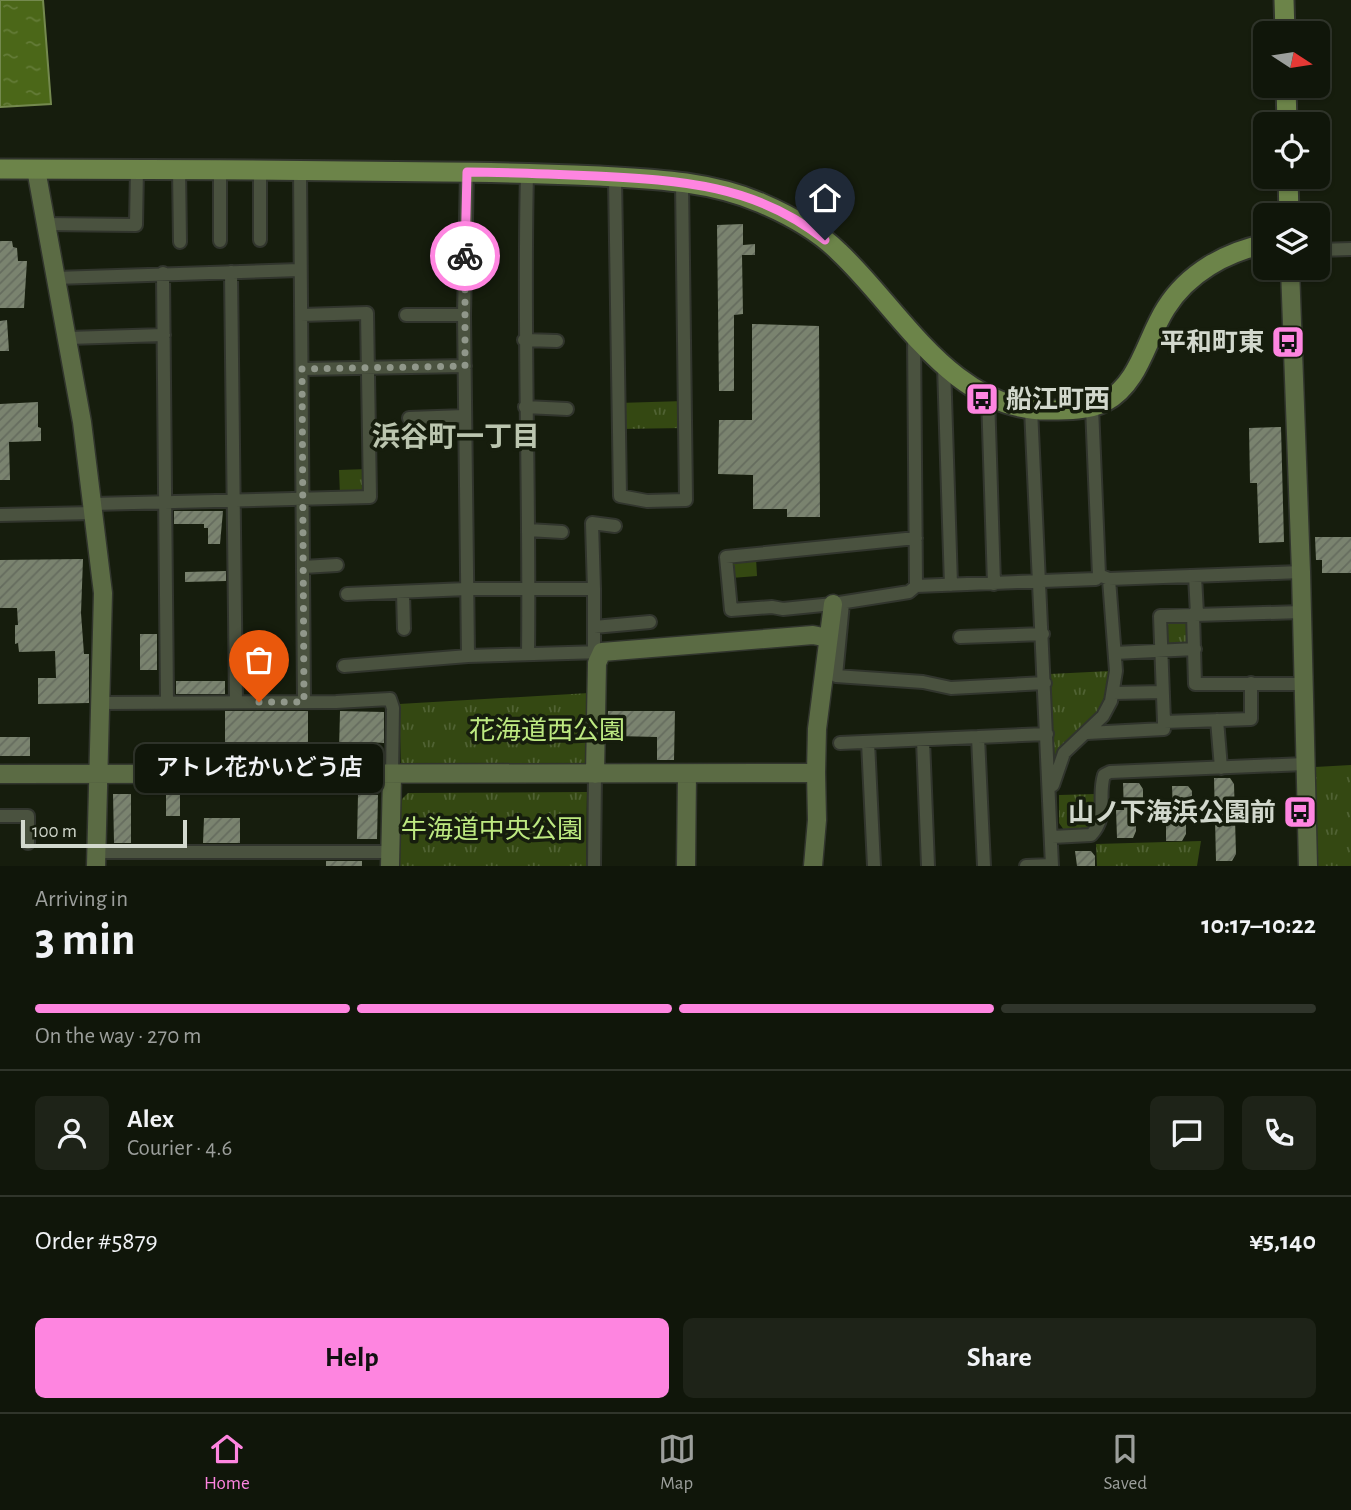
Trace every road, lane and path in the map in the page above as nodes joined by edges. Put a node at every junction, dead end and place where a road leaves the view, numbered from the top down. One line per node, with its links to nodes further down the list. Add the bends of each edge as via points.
1 (1284, 0): 2 (main road)
2 (1285, 21)
3 (137, 168): 4 (main road); 6 (main road); 14 (street, via 136,225)
4 (179, 168): 7 (main road); 17 (street)
5 (0, 169): 6 (main road)
6 (36, 169): 14 (street)
7 (220, 169): 8 (main road); 16 (street)
8 (260, 169): 9 (main road); 15 (street)
9 (300, 170): 10 (main road); 21 (street)
10 (467, 172): 11 (main road); 28 (street)
11 (527, 173): 12 (main road); 32 (street)
12 (615, 177): 13 (main road); 13 (street, via 620,496 648,501 685,500)
13 (682, 181): 29 (main road, via 750,198 811,229 839,251)
14 (44, 224): 24 (street)
15 (260, 240)
16 (220, 241)
17 (180, 242)
18 (1253, 246): 40 (main road, via 1225,256 1177,293 1122,389)
19 (1351, 249): 20 (street)
20 (1330, 250)
21 (299, 270): 22 (street); 26 (street)
22 (231, 272): 23 (street); 46 (street)
23 (163, 273): 24 (street); 30 (street)
24 (55, 278): 31 (street)
25 (1290, 280): 56 (street)
26 (301, 315): 36 (street, via 367,313); 37 (street)
27 (406, 315): 28 (street)
28 (464, 315): 34 (street)
29 (914, 333): 35 (main road); 53 (street)
30 (164, 335): 31 (street); 47 (street)
31 (68, 338): 48 (street)
32 (524, 340): 33 (street); 39 (street)
33 (557, 341)
34 (465, 366): 36 (street); 43 (street)
35 (944, 366): 38 (main road); 61 (street)
36 (368, 367): 37 (street); 45 (street, via 370,497)
37 (302, 369): 45 (street)
38 (988, 396): 42 (main road); 60 (street)
39 (525, 407): 41 (street); 51 (street)
40 (1092, 407): 42 (main road); 58 (street)
41 (567, 409)
42 (1031, 409): 59 (street)
43 (465, 416): 44 (street); 63 (street)
44 (409, 418)
45 (302, 500): 46 (street); 55 (street)
46 (235, 502): 47 (street); 90 (street)
47 (166, 503): 48 (street); 89 (street)
48 (93, 508): 49 (street); 92 (street, via 103,593)
49 (0, 515)
50 (615, 526): 65 (street, via 592,523)
51 (528, 530): 52 (street); 64 (street)
52 (562, 532)
53 (916, 538): 62 (street); 68 (street, via 726,557 731,610)
54 (337, 565): 55 (street)
55 (303, 567): 91 (street)
56 (1301, 572): 57 (street); 69 (street)
57 (1195, 576): 58 (street); 70 (street)
58 (1104, 577): 59 (street); 80 (street)
59 (1041, 582): 60 (street); 74 (street)
60 (994, 584): 61 (street)
61 (951, 585): 62 (street)
62 (916, 586): 68 (street, via 909,592)
63 (467, 589): 64 (street); 66 (street); 82 (street)
64 (529, 589): 65 (street); 81 (street)
65 (594, 589): 72 (street)
66 (403, 592): 67 (street); 73 (street)
67 (347, 594)
68 (838, 604): 76 (street); 84 (street, via 836,676 951,688)
69 (1302, 612): 70 (street); 86 (street)
70 (1195, 614): 77 (street); 78 (street, via 1160,616)
71 (650, 622): 72 (street)
72 (594, 627): 79 (street)
73 (404, 629)
74 (1043, 634): 75 (street); 84 (street)
75 (960, 637)
76 (828, 638): 79 (street, via 813,635); 106 (street, via 817,729)
77 (1195, 649): 78 (street); 85 (street, via 1195,684)
78 (1161, 651): 80 (street); 87 (street)
79 (598, 652): 81 (street); 104 (street)
80 (1115, 653): 88 (street)
81 (528, 654): 82 (street)
82 (467, 656): 83 (street)
83 (344, 666)
84 (1045, 683): 96 (street)
85 (1251, 683): 86 (street); 93 (street, via 1251,719)
86 (1304, 684): 101 (street)
87 (1163, 691): 88 (street); 94 (street)
88 (1113, 693): 95 (street)
89 (167, 702): 90 (street); 92 (street)
90 (236, 702): 91 (street)
91 (304, 702): 108 (street, via 390,699)
92 (100, 703): 107 (street)
93 (1217, 720): 94 (street); 102 (street)
94 (1164, 722): 95 (street, via 1164,729)
95 (1087, 733): 109 (street, via 1065,753)
96 (1047, 734): 97 (street); 109 (street)
97 (978, 737): 98 (street); 126 (street)
98 (923, 740): 99 (street); 125 (street)
99 (868, 742): 100 (street); 124 (street)
100 (840, 743)
101 (1305, 764): 102 (street); 128 (street)
102 (1221, 768): 111 (street, via 1110,772 1104,775 1101,787 1099,827 1091,835)
103 (0, 774): 107 (street)
104 (595, 774): 105 (street); 108 (street); 121 (street)
105 (687, 774): 106 (street); 122 (street)
106 (817, 774): 123 (street)
107 (98, 775): 108 (street); 115 (street)
108 (392, 775): 116 (street)
109 (1050, 794): 111 (street)
110 (0, 816): 112 (street, via 28,816)
111 (1052, 837): 118 (street)
112 (28, 843)
113 (173, 852): 114 (street); 115 (street); 119 (street)
114 (244, 852): 117 (street); 120 (street)
115 (97, 859)
116 (390, 859): 117 (street)
117 (314, 860)
118 (1052, 865): 127 (street)
119 (173, 866)
120 (244, 866)
121 (594, 866)
122 (686, 866)
123 (813, 866)
124 (874, 866)
125 (928, 866)
126 (984, 866)
127 (1026, 866)
128 (1308, 866)

